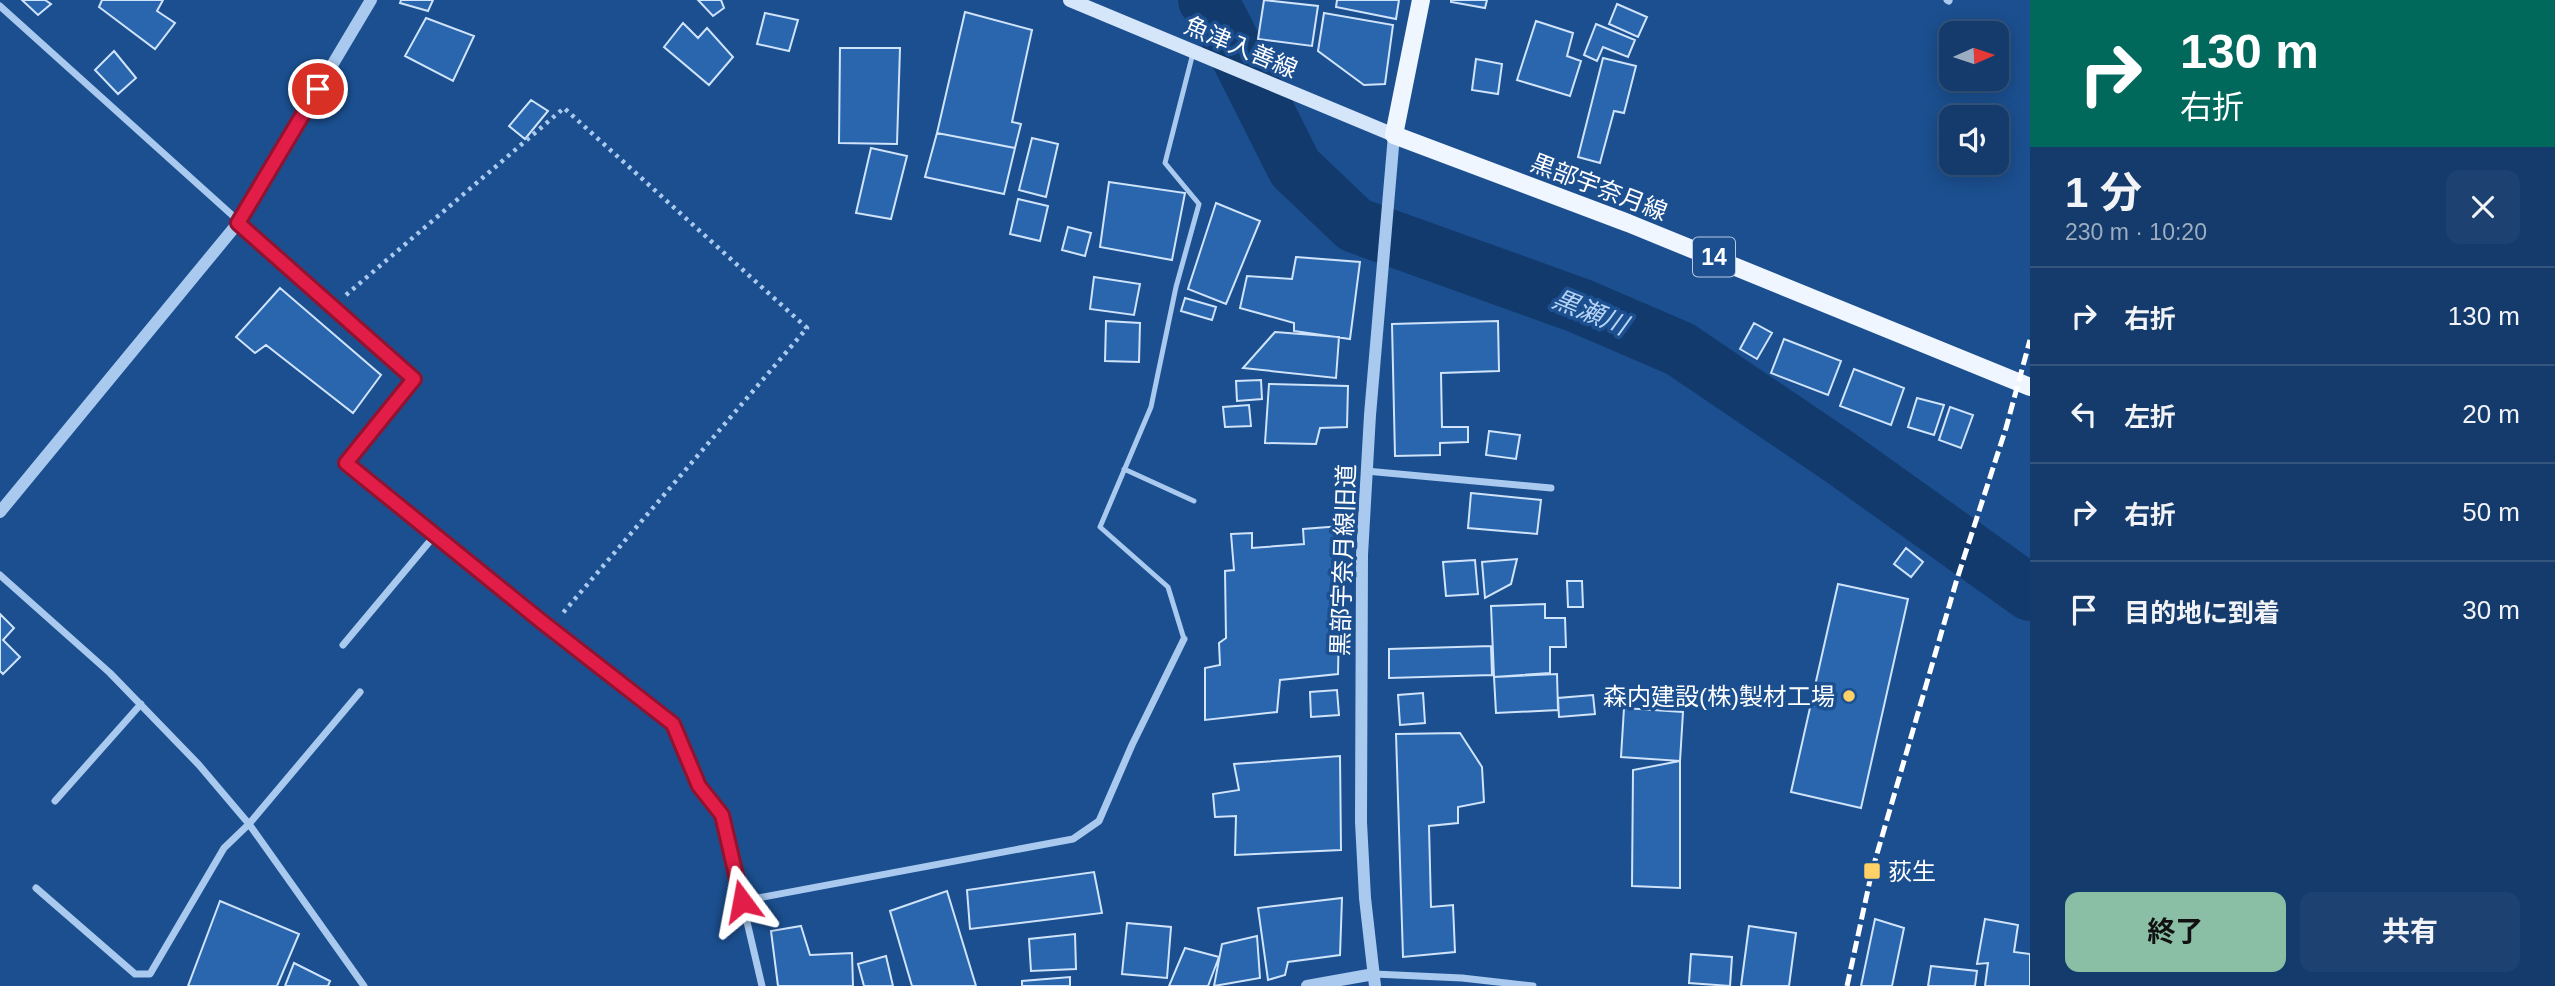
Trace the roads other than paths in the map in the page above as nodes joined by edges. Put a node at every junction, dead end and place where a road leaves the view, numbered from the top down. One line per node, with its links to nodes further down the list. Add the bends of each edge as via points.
1 (371, 0): 7 (street)
2 (1070, 0): 5 (main road, 魚津入善線)
3 (1421, 0): 6 (main road)
4 (0, 6): 7 (street)
5 (1194, 52): 6 (main road, 魚津入善線); 9 (lane, via 1165,163 1199,204 1151,407)
6 (1394, 135): 8 (main road, 黒部宇奈月線 / 14, via 1628,223); 10 (street, 黒部宇奈月線旧道)
7 (238, 223): 13 (street); 14 (street, via 414,379 346,463)
8 (2030, 387)
9 (1124, 469): 12 (lane); 16 (lane, via 1100,527 1168,587)
10 (1366, 471): 11 (street); 24 (street, 黒部宇奈月線旧道, via 1361,822)
11 (1551, 488)
12 (1194, 501)
13 (0, 512)
14 (435, 535): 17 (street); 23 (street, via 673,724 699,786 722,815)
15 (0, 575): 19 (street)
16 (1184, 639): 23 (street, via 1099,821 1073,839)
17 (343, 645)
18 (360, 692): 21 (street)
19 (141, 704): 20 (street); 21 (street)
20 (55, 801)
21 (249, 824): 22 (street, via 224,848 150,974 135,974); 25 (street)
22 (36, 888)
23 (742, 901): 26 (street)
24 (1375, 980): 27 (street); 28 (street, via 1462,978)
25 (364, 986)
26 (762, 986)
27 (1307, 986)
28 (1533, 986)

